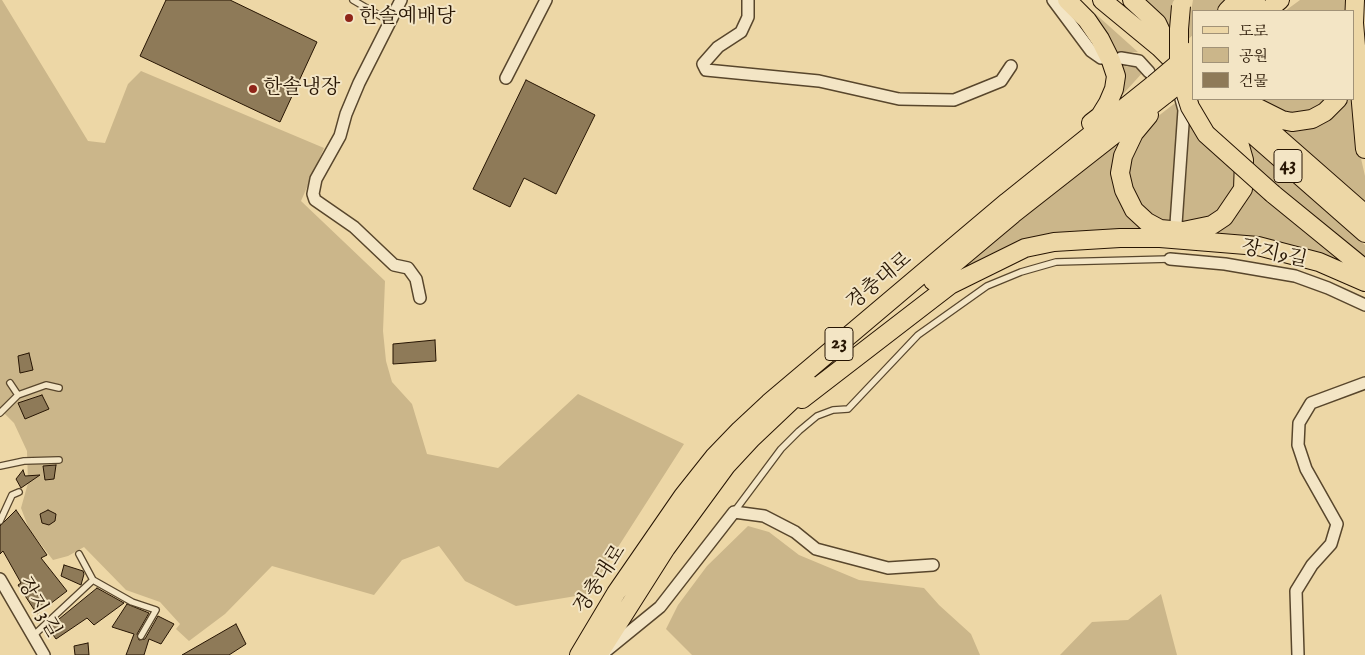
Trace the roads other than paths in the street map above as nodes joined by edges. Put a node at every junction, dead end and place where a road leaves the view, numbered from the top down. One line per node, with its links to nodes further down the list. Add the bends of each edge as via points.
1 (353, 0): 17 (lane)
2 (401, 0): 17 (street)
3 (546, 0): 26 (street)
4 (748, 0): 24 (street, via 748,17 741,32 718,47 703,64 706,70 820,81 899,99 954,100 1001,81)
5 (1053, 0): 21 (street, via 1091,51)
6 (1066, 0): 35 (main road, via 1087,20 1100,39 1116,76 1114,89 1100,116 1071,139)
7 (1102, 0): 27 (main road)
8 (1117, 0): 19 (main road)
9 (1132, 0): 19 (main road, via 1157,23)
10 (1184, 0): 40 (main road, bridge, via 1179,29 1179,73 1190,107 1206,134)
11 (1238, 0): 14 (main road)
12 (1256, 0): 15 (main road)
13 (1280, 0): 16 (main road)
14 (1229, 10)
15 (1243, 10)
16 (1268, 10)
17 (389, 22): 42 (street, via 346,114 340,136 316,180 313,194 315,200 354,227 394,265 408,268 416,279)
18 (1355, 34): 34 (main road)
19 (1166, 40): 23 (main road)
20 (1192, 52): 28 (main road, 경충대로 / 23, bridge)
21 (1101, 58)
22 (1121, 58): 28 (street, via 1139,61)
23 (1192, 62)
24 (1011, 66)
25 (1192, 73): 28 (main road, 경충대로 / 23, bridge)
26 (506, 78)
27 (1192, 79)
28 (1162, 87): 29 (main road, via 1134,133 1123,156 1120,173 1134,210 1160,229 1183,231 1212,225 1224,217 1243,189 1244,160 1240,146 1210,109); 35 (main road, 경충대로 / 23); 37 (street, via 1184,110); 49 (main road, 경충대로 / 23, via 808,385)
29 (1207, 100)
30 (1213, 100): 38 (main road, 43)
31 (1235, 100): 36 (main road, 43)
32 (1242, 100): 33 (main road, via 1292,122 1312,119)
33 (1337, 100)
34 (1365, 149)
35 (1007, 202): 62 (main road, 경충대로 / 23, via 769,403 714,457 650,543)
36 (1365, 214)
37 (1176, 224)
38 (1365, 234)
39 (1170, 259): 43 (street, 장지9길, via 1295,276); 53 (lane, via 1056,262 987,286 918,335 848,409 817,416 800,431 781,449)
40 (1365, 269)
41 (1365, 282): 49 (main road, via 1319,262 1258,246 1224,242 1120,238 1054,242 1025,248 950,285)
42 (420, 298)
43 (1365, 305)
44 (10, 383): 47 (lane)
45 (1365, 383): 64 (street, via 1311,403 1299,423 1298,444 1306,468 1337,524 1331,544 1312,565 1296,591)
46 (59, 388): 47 (lane, via 46,385)
47 (18, 395): 48 (lane)
48 (0, 413)
49 (752, 438): 63 (main road, 경충대로 / 23, via 726,466 666,548)
50 (59, 460): 51 (lane, via 24,461)
51 (0, 466)
52 (20, 492): 54 (lane, via 12,495)
53 (734, 512): 56 (street, via 764,516 795,532 816,549 888,568); 63 (street, via 660,607)
54 (0, 521)
55 (79, 554): 58 (lane)
56 (933, 566)
57 (0, 579): 59 (street, 장지3길)
58 (94, 580): 59 (lane); 60 (lane, via 132,602 156,610)
59 (34, 635): 61 (street, 장지3길)
60 (141, 636)
61 (44, 655)
62 (578, 655)
63 (599, 655)
64 (1298, 655)

